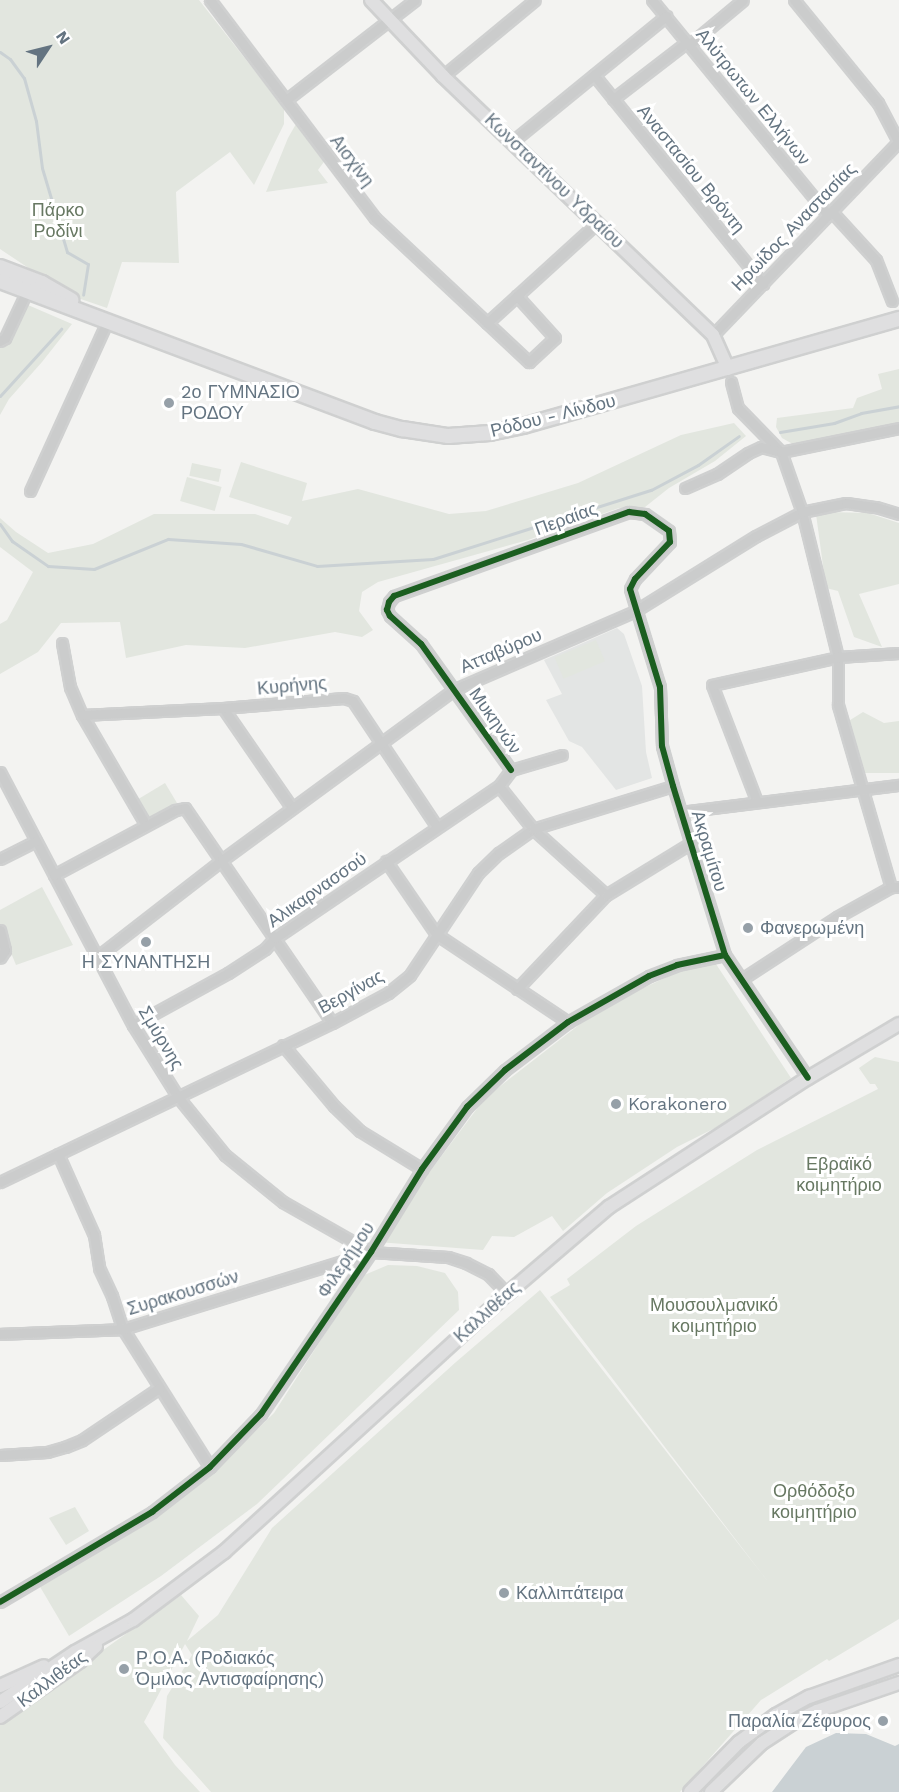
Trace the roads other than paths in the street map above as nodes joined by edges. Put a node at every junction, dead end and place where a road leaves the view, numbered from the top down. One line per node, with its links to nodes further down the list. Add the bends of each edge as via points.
1 (210, 0): 14 (street, Αισχίνη)
2 (371, 0): 9 (main road, Κωνσταντίνου Υδραίου)
3 (415, 0): 9 (street)
4 (535, 0): 12 (street)
5 (652, 0): 8 (street, Αλύτρωτων Ελλήνων)
6 (743, 0): 10 (street)
7 (794, 0): 16 (street, via 878,103)
8 (666, 16): 10 (street, Αλύτρωτων Ελλήνων); 11 (street)
9 (390, 20): 12 (main road, Κωνσταντίνου Υδραίου); 14 (street)
10 (688, 44): 13 (street); 17 (street, Αλύτρωτων Ελλήνων)
11 (594, 75): 13 (street, Αναστασίου Βρόντη); 15 (street)
12 (443, 76): 15 (main road, Κωνσταντίνου Υδραίου)
13 (613, 99): 21 (street, Αναστασίου Βρόντη)
14 (286, 100): 27 (street, Αισχίνη, via 375,218)
15 (513, 141): 18 (main road, Κωνσταντίνου Υδραίου)
16 (899, 142): 17 (street, Ηρωίδος Αναστασίας)
17 (830, 213): 21 (street, Ηρωίδος Αναστασίας); 24 (street, Αλύτρωτων Ελλήνων, via 876,260)
18 (597, 223): 23 (street); 28 (main road, Κωνσταντίνου Υδραίου)
19 (0, 267): 26 (main road, Ρόδου - Λίνδου, via 42,283)
20 (0, 281): 22 (main road, Ρόδου - Λίνδου)
21 (763, 284): 28 (street, Ηρωίδος Αναστασίας)
22 (27, 291): 26 (main road, Ρόδου - Λίνδου); 29 (street)
23 (517, 296): 27 (street); 27 (street, Αισχίνη, via 554,333 554,342 529,362)
24 (892, 302)
25 (899, 319): 30 (main road, Ρόδου - Λίνδου)
26 (108, 320): 30 (main road, Ρόδου - Λίνδου, via 375,422 448,436 523,426); 34 (street)
27 (487, 323)
28 (713, 335): 30 (main road, Κωνσταντίνου Υδραίου)
29 (0, 341)
30 (729, 376): 32 (street, via 738,408)
31 (899, 428): 32 (street)
32 (781, 452): 33 (street, via 761,447); 35 (street)
33 (685, 488)
34 (30, 491)
35 (802, 512): 36 (street, Ατταβύρου, via 846,503); 38 (street, Ατταβύρου); 41 (street)
36 (899, 514)
37 (387, 610): 38 (street, Περαίας, via 394,596 629,512 645,514 662,525 669,531 670,542 635,579 630,589); 42 (street, Μυκηνών, via 421,644)
38 (635, 611): 42 (street, Ατταβύρου); 51 (street, Ακραμίτου, via 660,687 662,746)
39 (62, 643): 44 (street, via 70,687)
40 (899, 653): 41 (street)
41 (838, 657): 52 (street, via 838,705); 53 (street, via 712,685)
42 (455, 689): 45 (street, Ατταβύρου); 47 (street, Μυκηνών)
43 (223, 708): 44 (street, Κυρήνης); 45 (street, Κυρήνης, via 344,698 353,701); 54 (street)
44 (82, 715): 56 (street)
45 (381, 743): 54 (street, Ατταβύρου); 57 (street, Κυρήνης)
46 (562, 755): 47 (street)
47 (511, 771): 50 (street, Αλικαρνασσού)
48 (0, 772): 59 (street, Σμύρνης)
49 (899, 785): 52 (street)
50 (499, 786): 57 (street, Αλικαρνασσού); 58 (street)
51 (673, 786): 55 (street, Ακραμίτου); 58 (street, Βεργίνας)
52 (861, 788): 53 (street); 65 (street)
53 (757, 802): 55 (street)
54 (292, 808): 62 (street, Ατταβύρου)
55 (681, 812): 60 (street, Ακραμίτου)
56 (146, 825): 62 (street, via 185,808); 64 (street)
57 (437, 827): 63 (street, Αλικαρνασσού)
58 (533, 829): 66 (street); 68 (street, Βεργίνας, via 478,873)
59 (36, 841): 61 (street); 64 (street, Σμύρνης)
60 (691, 843): 66 (street); 70 (street, Ακραμίτου)
61 (0, 859)
62 (222, 860): 69 (street); 71 (street, Ατταβύρου)
63 (386, 861): 68 (street); 69 (street, Αλικαρνασσού)
64 (54, 875): 71 (street, Σμύρνης)
65 (895, 887): 73 (street, via 837,917)
66 (606, 895): 74 (street)
67 (0, 930): 72 (street, via 5,950)
68 (436, 934): 74 (street); 76 (street, Βεργίνας, via 410,975 388,993)
69 (275, 938): 76 (street); 78 (street, Αλικαρνασσού, via 228,973)
70 (725, 954): 73 (street, Ακραμίτου); 75 (street, Φιλερήμου, via 649,976)
71 (97, 957): 78 (street, Σμύρνης)
72 (0, 958)
73 (742, 979): 80 (street, Ακραμίτου)
74 (517, 989): 75 (street)
75 (568, 1022): 83 (street, Φιλερήμου, via 505,1071 467,1107)
76 (332, 1023): 79 (street, Βεργίνας)
77 (899, 1024): 80 (main road, Καλλιθέας)
78 (133, 1025): 81 (street, Σμύρνης)
79 (283, 1045): 81 (street, Βεργίνας); 83 (street, via 360,1131)
80 (808, 1078): 86 (main road, Καλλιθέας, via 609,1207)
81 (178, 1097): 82 (street, Βεργίνας); 85 (street, Σμύρνης, via 225,1155 283,1202)
82 (58, 1154): 84 (street, Βεργίνας); 87 (street, via 94,1234 99,1268)
83 (423, 1169): 85 (street, Φιλερήμου)
84 (0, 1182)
85 (371, 1252): 86 (street, via 448,1257 488,1274); 87 (street, Συρακουσσών); 91 (street, Φιλερήμου, via 261,1414)
86 (507, 1294): 93 (main road, Καλλιθέας, via 224,1552)
87 (123, 1329): 88 (street, Συρακουσσών); 89 (street)
88 (0, 1334)
89 (159, 1388): 90 (street, via 82,1440 47,1452); 91 (street)
90 (0, 1455)
91 (210, 1467): 92 (street, Φιλερήμου, via 152,1512)
92 (0, 1602)
93 (103, 1638): 94 (main road, Καλλιθέας); 99 (main road, Καλλιθέας, via 80,1661)
94 (75, 1652): 97 (main road); 98 (main road, Καλλιθέας)
95 (899, 1665): 100 (main road, via 809,1697 776,1715 739,1742)
96 (899, 1683): 101 (main road, via 794,1722 762,1743)
97 (0, 1686)
98 (0, 1702)
99 (0, 1717)
100 (690, 1792)
101 (711, 1792)

